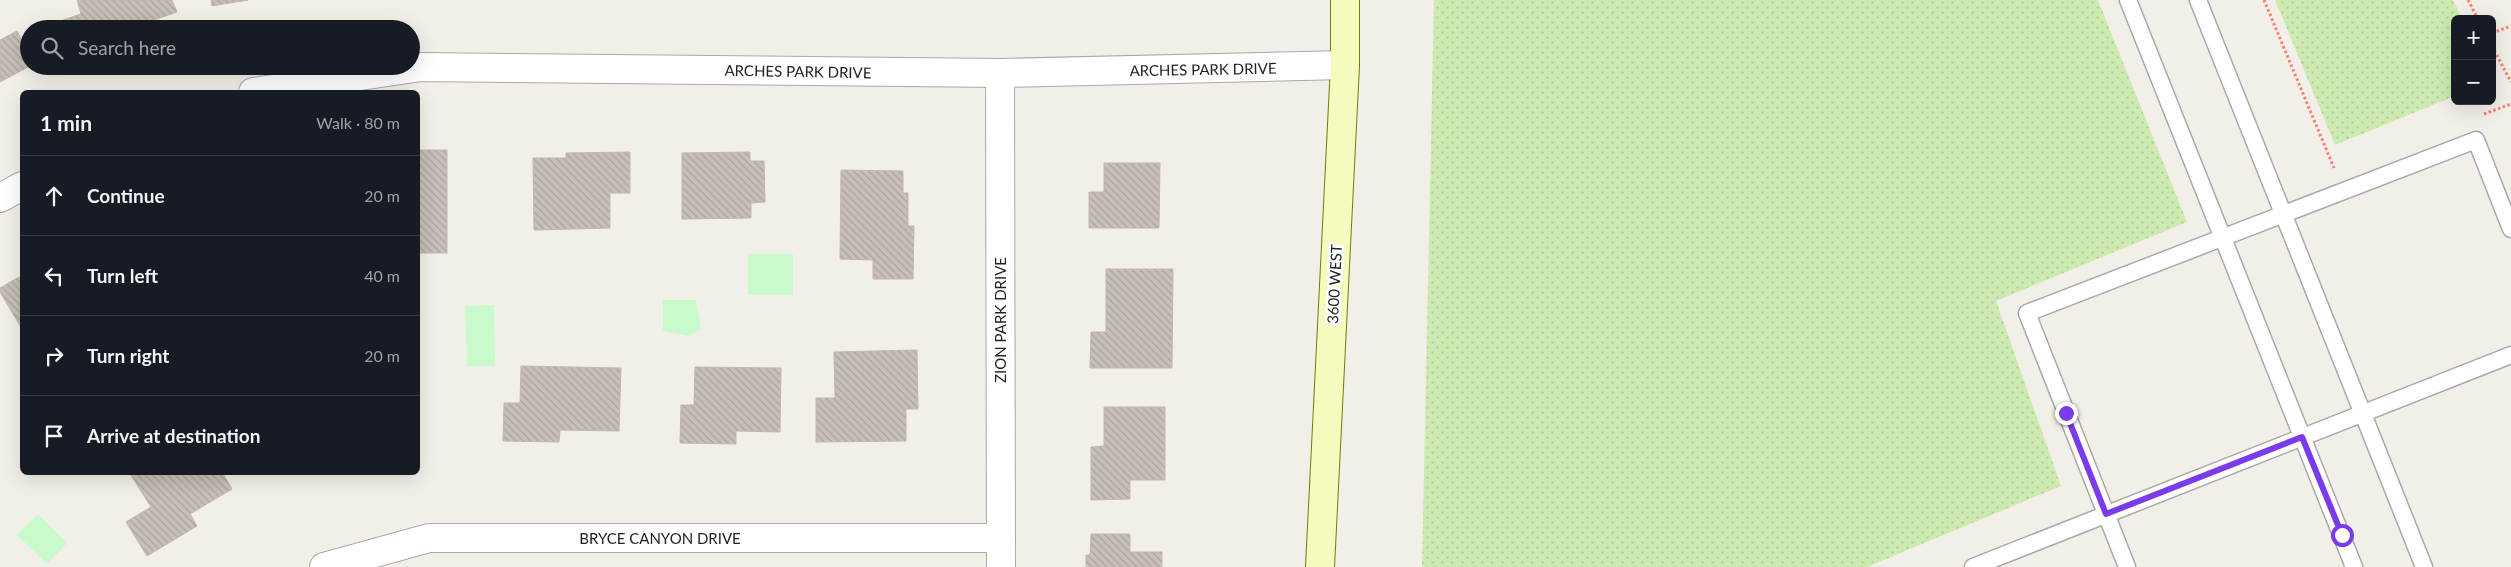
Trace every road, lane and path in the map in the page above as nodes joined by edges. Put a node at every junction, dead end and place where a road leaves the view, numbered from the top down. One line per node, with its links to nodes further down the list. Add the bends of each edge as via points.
1 (1345, 0): 10 (main road, 3600 WEST)
2 (2128, 0): 23 (lane)
3 (2198, 0): 21 (lane)
4 (2264, 0): 18 (path, via 2334,170)
5 (2468, 0): 6 (path)
6 (2476, 15)
7 (2511, 26): 8 (path)
8 (2496, 32)
9 (2496, 54): 14 (path)
10 (1345, 65): 12 (street, ARCHES PARK DRIVE); 31 (main road, 3600 WEST)
11 (420, 67): 12 (street, ARCHES PARK DRIVE)
12 (1000, 73): 28 (street, ZION PARK DRIVE)
13 (367, 75): 15 (street, ARCHES PARK DRIVE)
14 (2511, 82)
15 (266, 90)
16 (2511, 104): 17 (path)
17 (2483, 115)
18 (2344, 167)
19 (20, 187): 20 (street)
20 (0, 198)
21 (2283, 214): 22 (lane, via 2476,140); 23 (lane); 25 (lane)
22 (2511, 229)
23 (2224, 239): 26 (lane); 27 (lane, via 2027,313)
24 (2511, 355): 25 (lane)
25 (2362, 414): 26 (lane); 35 (lane)
26 (2302, 437): 27 (lane); 34 (lane)
27 (2106, 514): 32 (lane); 33 (lane)
28 (1001, 538): 29 (street, BRYCE CANYON DRIVE, via 430,538); 30 (street, ZION PARK DRIVE)
29 (324, 567)
30 (1001, 567)
31 (1320, 567)
32 (1973, 567)
33 (2127, 567)
34 (2354, 567)
35 (2424, 567)

